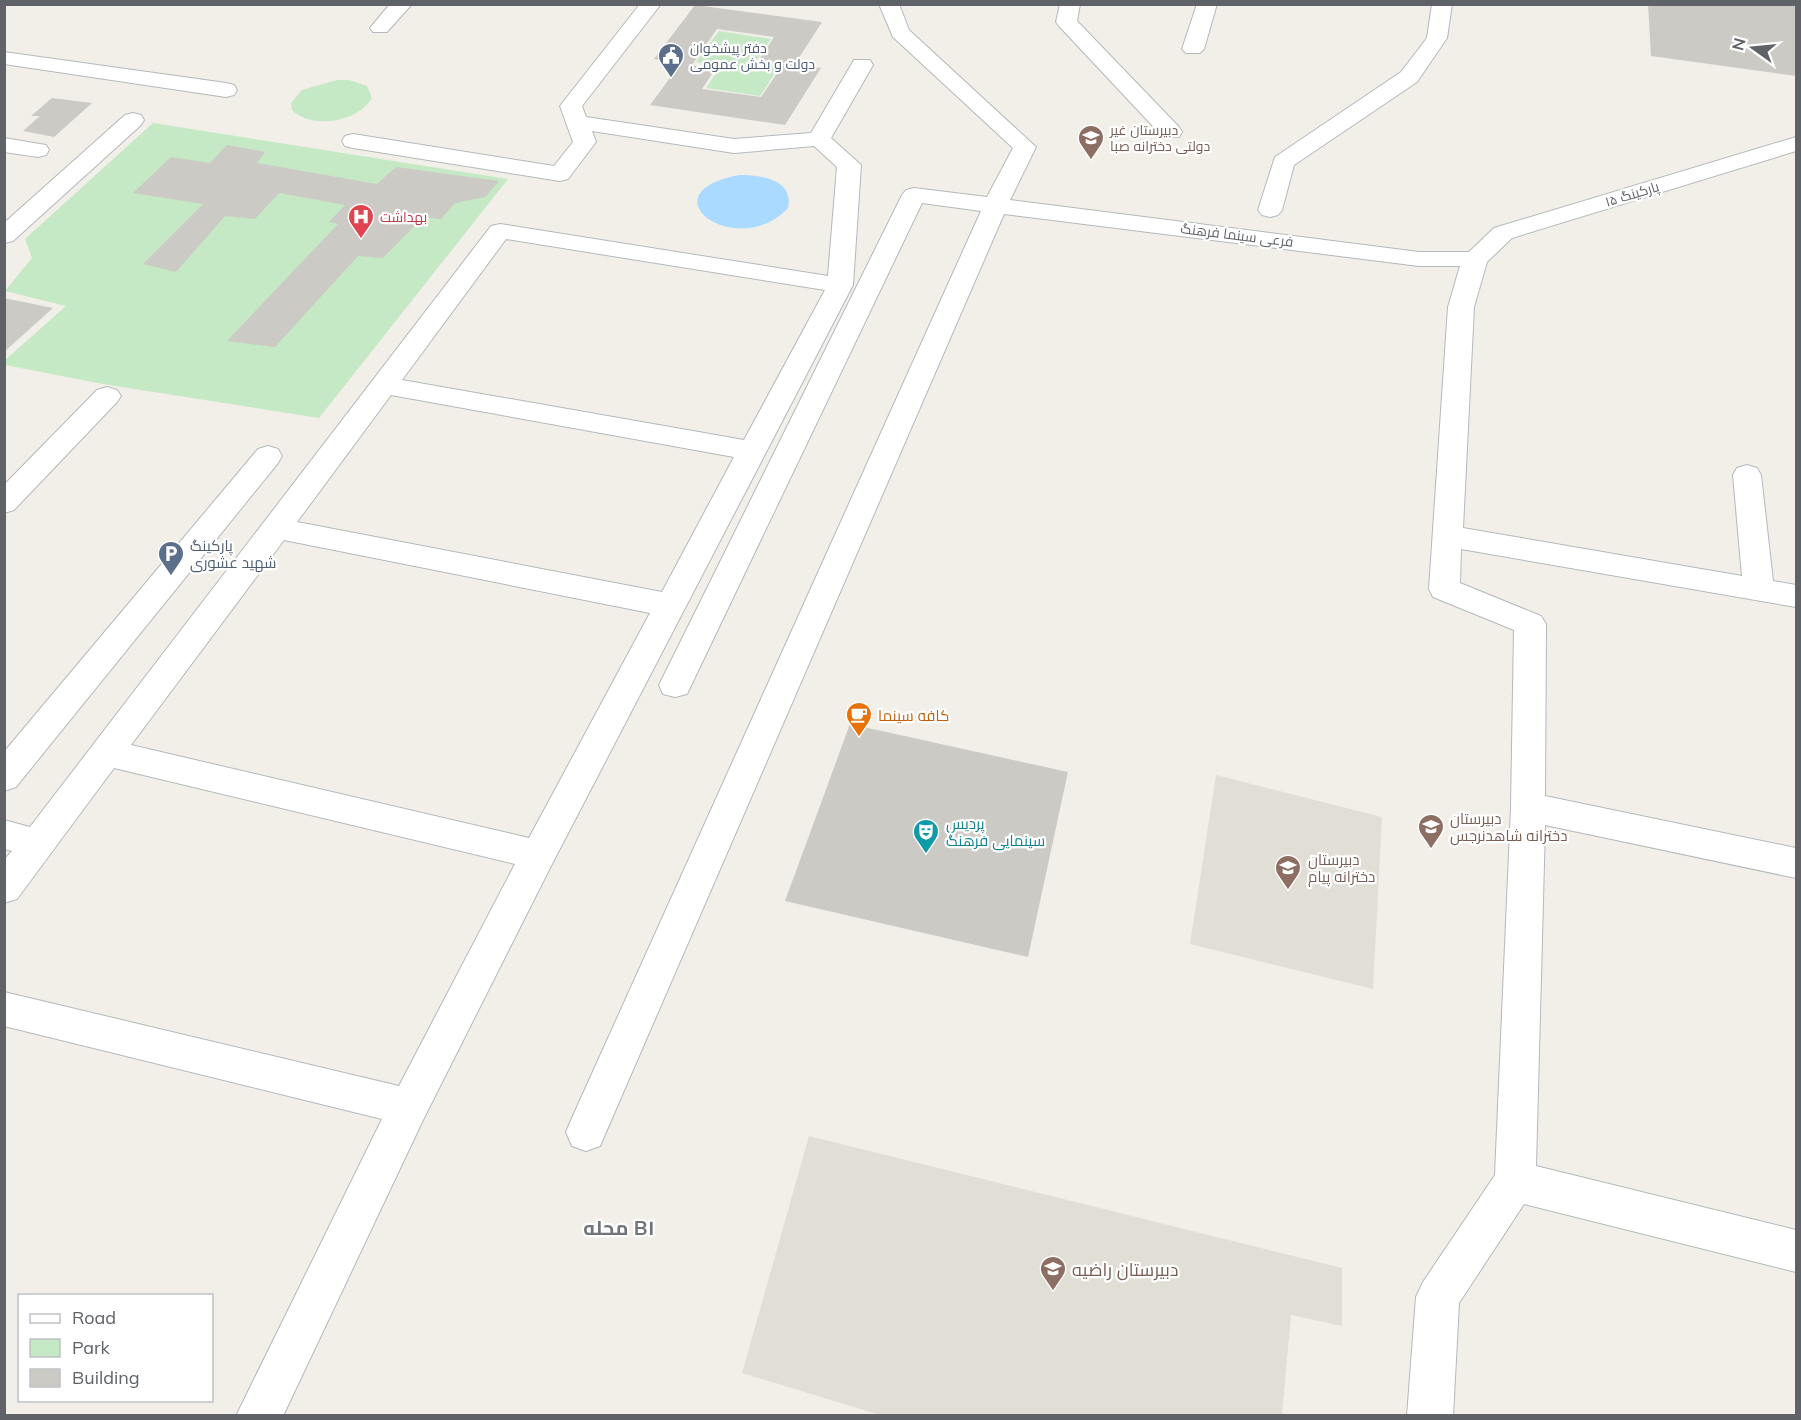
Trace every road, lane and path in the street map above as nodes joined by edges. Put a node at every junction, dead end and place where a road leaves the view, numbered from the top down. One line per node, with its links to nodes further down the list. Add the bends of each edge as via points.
1 (402, 4): 7 (street)
2 (651, 4): 13 (street, via 571,106)
3 (889, 4): 20 (street, via 900,33 1025,147 1013,166)
4 (1070, 4): 14 (street, via 1066,22)
5 (1207, 4): 8 (street)
6 (1442, 4): 21 (street, via 1437,38 1409,77 1283,162)
7 (380, 27)
8 (1193, 49)
9 (4, 58): 11 (street)
10 (862, 65): 15 (street)
11 (226, 90)
12 (133, 120): 22 (street)
13 (578, 122): 15 (street, via 734,146); 16 (street, via 585,142 560,174)
14 (1171, 132)
15 (819, 139): 24 (street, via 849,165)
16 (353, 141)
17 (1797, 144): 23 (street, پارکینگ ۱۵, via 1503,233)
18 (4, 146): 19 (street)
19 (38, 150)
20 (999, 204): 23 (street, فرعی سینما فرهنگ, via 1419,259); 36 (street, فرعی سینما فرهنگ, via 914,195); 47 (street)
21 (1270, 210)
22 (4, 236)
23 (1475, 259): 32 (street, via 1461,307)
24 (840, 285): 25 (street, via 500,231); 27 (street)
25 (384, 385): 27 (street); 31 (street)
26 (107, 396): 30 (street)
27 (751, 451): 35 (street)
28 (268, 456): 38 (street)
29 (1748, 475): 33 (street)
30 (4, 503)
31 (276, 528): 35 (street); 37 (street)
32 (1447, 536): 33 (street); 39 (street, via 1444,589 1530,624)
33 (1759, 589): 34 (street)
34 (1797, 596)
35 (669, 605): 42 (street)
36 (675, 685)
37 (107, 753): 41 (street); 42 (street)
38 (4, 777)
39 (1527, 807): 43 (street); 48 (street)
40 (4, 834): 41 (street)
41 (38, 844): 44 (street)
42 (538, 855): 46 (street)
43 (1797, 863)
44 (4, 888)
45 (4, 1009): 46 (street)
46 (409, 1107): 50 (street)
47 (586, 1132)
48 (1515, 1181): 49 (street); 51 (street, via 1438,1297)
49 (1797, 1251)
50 (259, 1416)
51 (1430, 1416)

